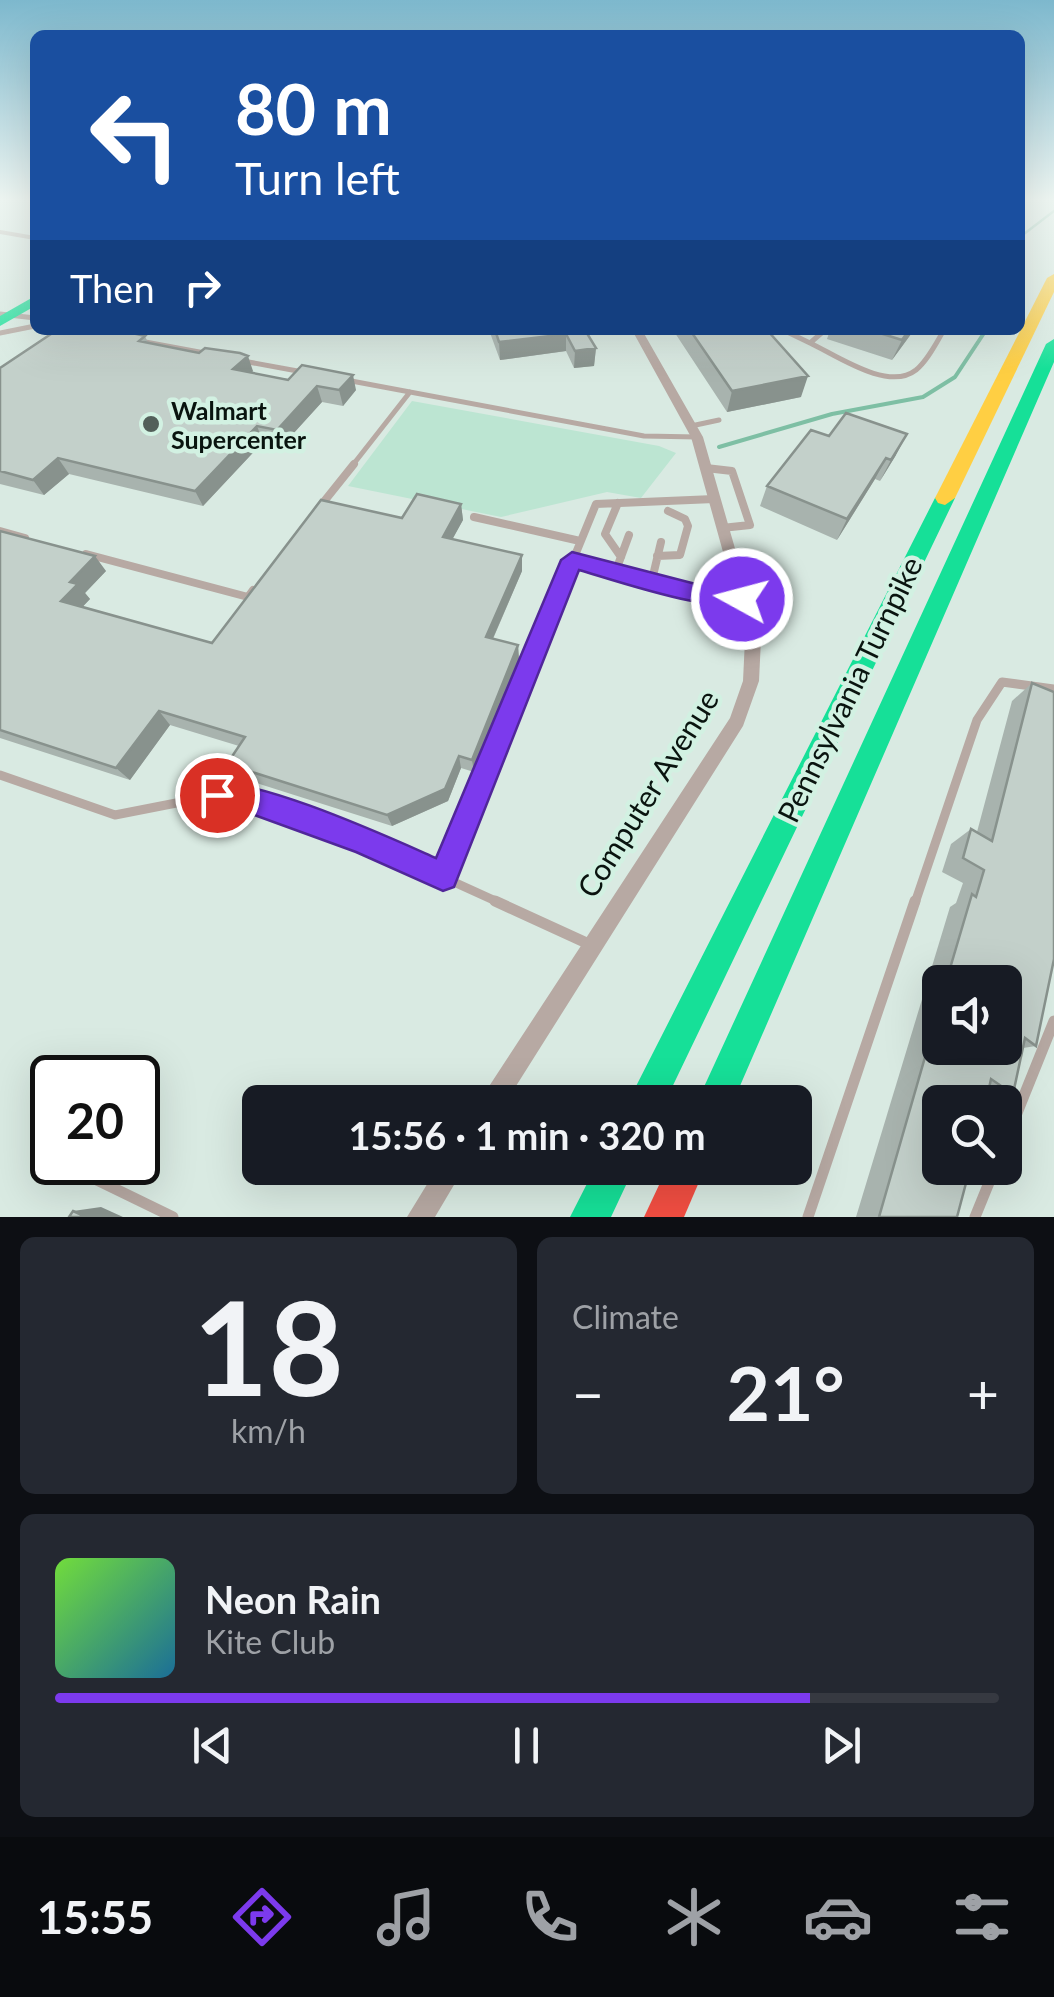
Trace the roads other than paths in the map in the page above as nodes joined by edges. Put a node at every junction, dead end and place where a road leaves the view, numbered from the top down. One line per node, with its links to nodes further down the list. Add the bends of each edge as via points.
1 (1054, 278): 46 (main road, Pennsylvania Turnpike)
2 (30, 303): 4 (main road)
3 (30, 318): 4 (lane)
4 (3, 321): 5 (lane)
5 (30, 325)
6 (640, 335): 19 (street, Computer Avenue)
7 (793, 335): 11 (lane)
8 (819, 335): 11 (lane)
9 (941, 335): 11 (lane, via 908,374 881,374)
10 (133, 340): 13 (lane)
11 (810, 343)
12 (1054, 344): 47 (main road, Pennsylvania Turnpike)
13 (224, 357)
14 (238, 360): 15 (lane)
15 (320, 375)
16 (333, 378): 17 (lane)
17 (410, 392): 19 (lane, via 644,436); 25 (lane)
18 (719, 420): 19 (lane)
19 (694, 431): 20 (street, Computer Avenue)
20 (705, 468): 21 (street, Computer Avenue); 26 (lane, via 732,471 750,525)
21 (714, 499): 23 (lane); 26 (street, Computer Avenue)
22 (618, 503): 23 (lane); 29 (lane, via 596,504); 34 (lane, via 605,534)
23 (668, 510): 33 (lane, via 688,526 680,555)
24 (474, 518): 29 (lane)
25 (306, 524)
26 (722, 528): 39 (street, Computer Avenue)
27 (0, 531): 30 (lane)
28 (629, 535): 34 (lane)
29 (580, 540): 35 (lane)
30 (37, 541)
31 (661, 542): 33 (lane)
32 (74, 551): 37 (lane, via 248,597)
33 (658, 556): 38 (lane)
34 (620, 557): 36 (lane)
35 (572, 560): 36 (lane); 42 (lane)
36 (615, 573): 38 (lane)
37 (260, 583)
38 (652, 584): 39 (lane)
39 (742, 599): 43 (street, Computer Avenue, via 752,639 751,681 737,721)
40 (1054, 690): 58 (lane, via 1002,682 977,720)
41 (0, 775): 42 (lane, via 116,815 217,795 249,800)
42 (443, 876): 43 (lane)
43 (591, 945): 45 (street, Computer Avenue)
44 (1054, 1021): 48 (lane)
45 (503, 1085)
46 (654, 1085)
47 (723, 1085)
48 (1022, 1101)
49 (107, 1185): 54 (lane)
50 (440, 1185): 55 (street)
51 (606, 1185): 56 (main road)
52 (678, 1185): 57 (main road)
53 (988, 1185): 59 (lane)
54 (173, 1217)
55 (420, 1217)
56 (590, 1217)
57 (664, 1217)
58 (808, 1217)
59 (975, 1217)

